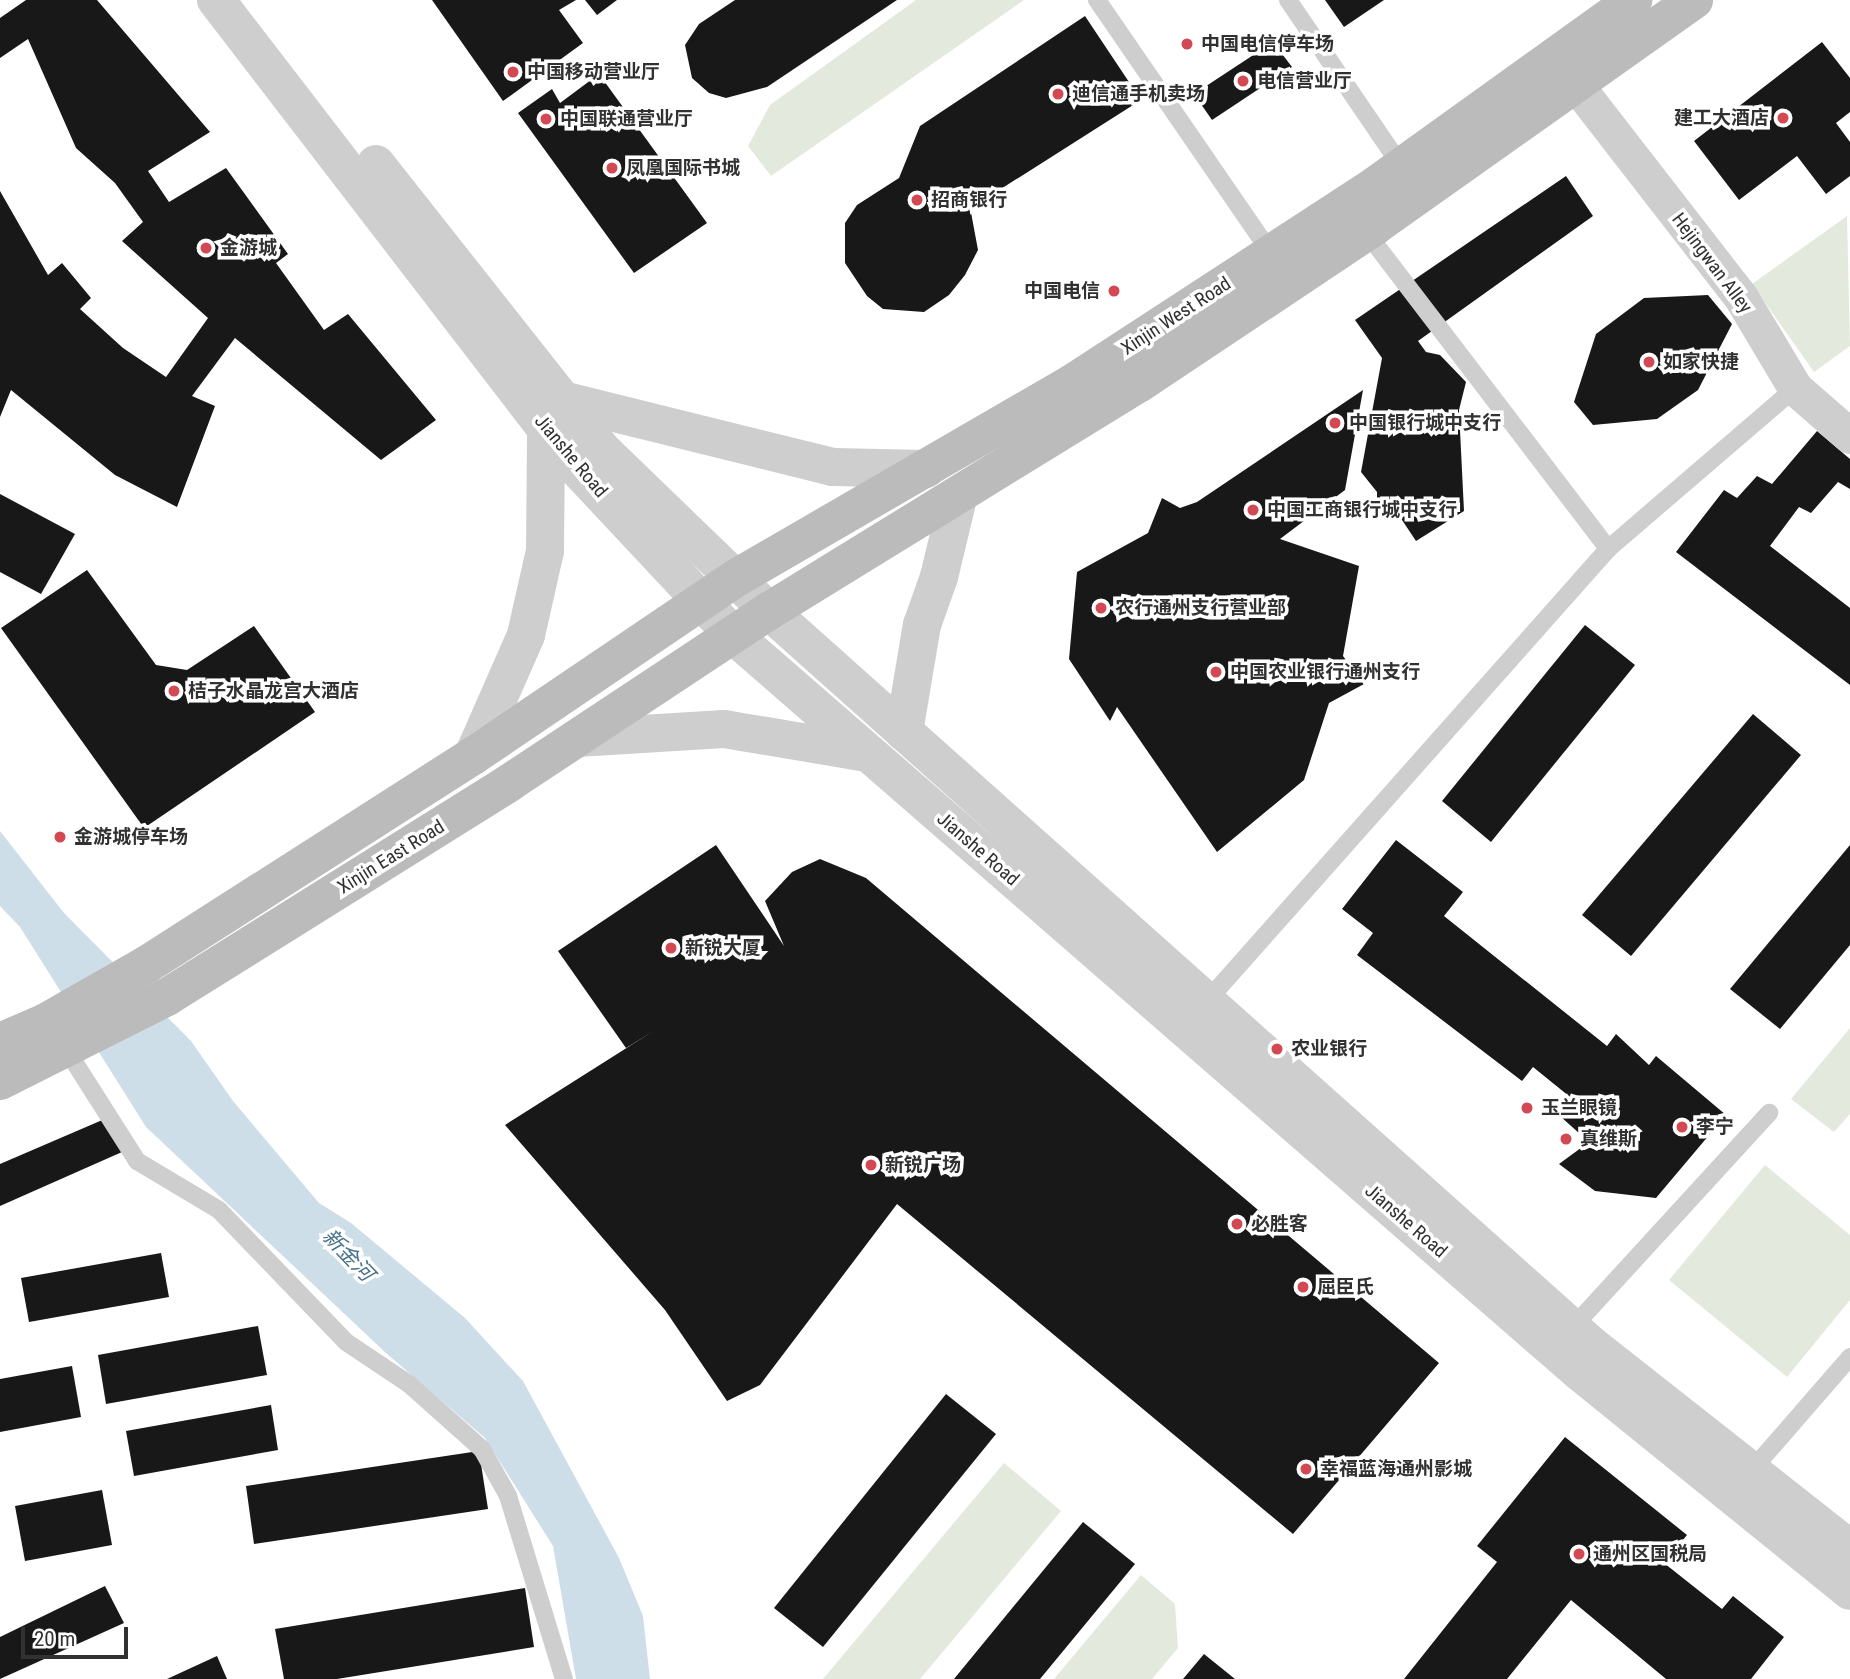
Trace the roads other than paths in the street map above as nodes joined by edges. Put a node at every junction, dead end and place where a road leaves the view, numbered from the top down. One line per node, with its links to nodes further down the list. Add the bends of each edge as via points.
1 (216, 0): 12 (street, Jianshe Road)
2 (248, 0): 12 (street, Jianshe Road)
3 (1097, 0): 10 (lane)
4 (1288, 0): 8 (lane)
5 (1633, 0): 8 (main road, Xinjin West Road)
6 (1694, 0): 7 (main road, Xinjin West Road)
7 (1577, 86): 9 (main road, Xinjin West Road); 11 (street, Hejingwan Alley, via 1742,299)
8 (1402, 167): 10 (main road, Xinjin West Road)
9 (1366, 232): 15 (main road, Xinjin West Road, via 1140,383); 16 (lane)
10 (1271, 253): 14 (main road, Xinjin West Road, via 1071,384)
11 (1795, 388): 13 (street, Hejingwan Alley); 16 (lane)
12 (554, 414): 14 (street, via 833,467); 17 (street, Jianshe Road, via 601,449); 18 (street, Jianshe Road); 24 (street, via 545,551 526,635)
13 (1850, 436)
14 (926, 469): 17 (main road, Xinjin West Road)
15 (959, 494): 19 (main road, Xinjin West Road); 21 (street, via 939,578 922,625)
16 (1608, 549): 25 (lane)
17 (736, 578): 18 (main road, Xinjin West Road); 19 (street, Jianshe Road)
18 (701, 601): 20 (street, Jianshe Road); 24 (main road, Xinjin East Road)
19 (769, 611): 20 (main road, Xinjin East Road); 21 (street, Jianshe Road)
20 (734, 636): 22 (main road, Xinjin East Road); 23 (street, Jianshe Road)
21 (904, 732): 25 (street, Jianshe Road)
22 (577, 738): 23 (street, via 724,729); 26 (main road, Xinjin East Road, via 167,997)
23 (868, 753): 34 (street, Jianshe Road, via 1581,1373)
24 (473, 756): 26 (main road, Xinjin East Road, via 146,965)
25 (1206, 1002): 30 (street, Jianshe Road)
26 (64, 1038): 27 (main road, Xinjin East Road); 28 (main road, Xinjin East Road); 35 (lane, via 136,1161 219,1210 346,1342 409,1384 482,1449 508,1496)
27 (0, 1042)
28 (0, 1081)
29 (1769, 1113): 30 (lane)
30 (1572, 1328): 32 (street, Jianshe Road)
31 (1850, 1357): 32 (lane)
32 (1751, 1471): 33 (street, Jianshe Road)
33 (1850, 1549)
34 (1850, 1591)
35 (564, 1679)

